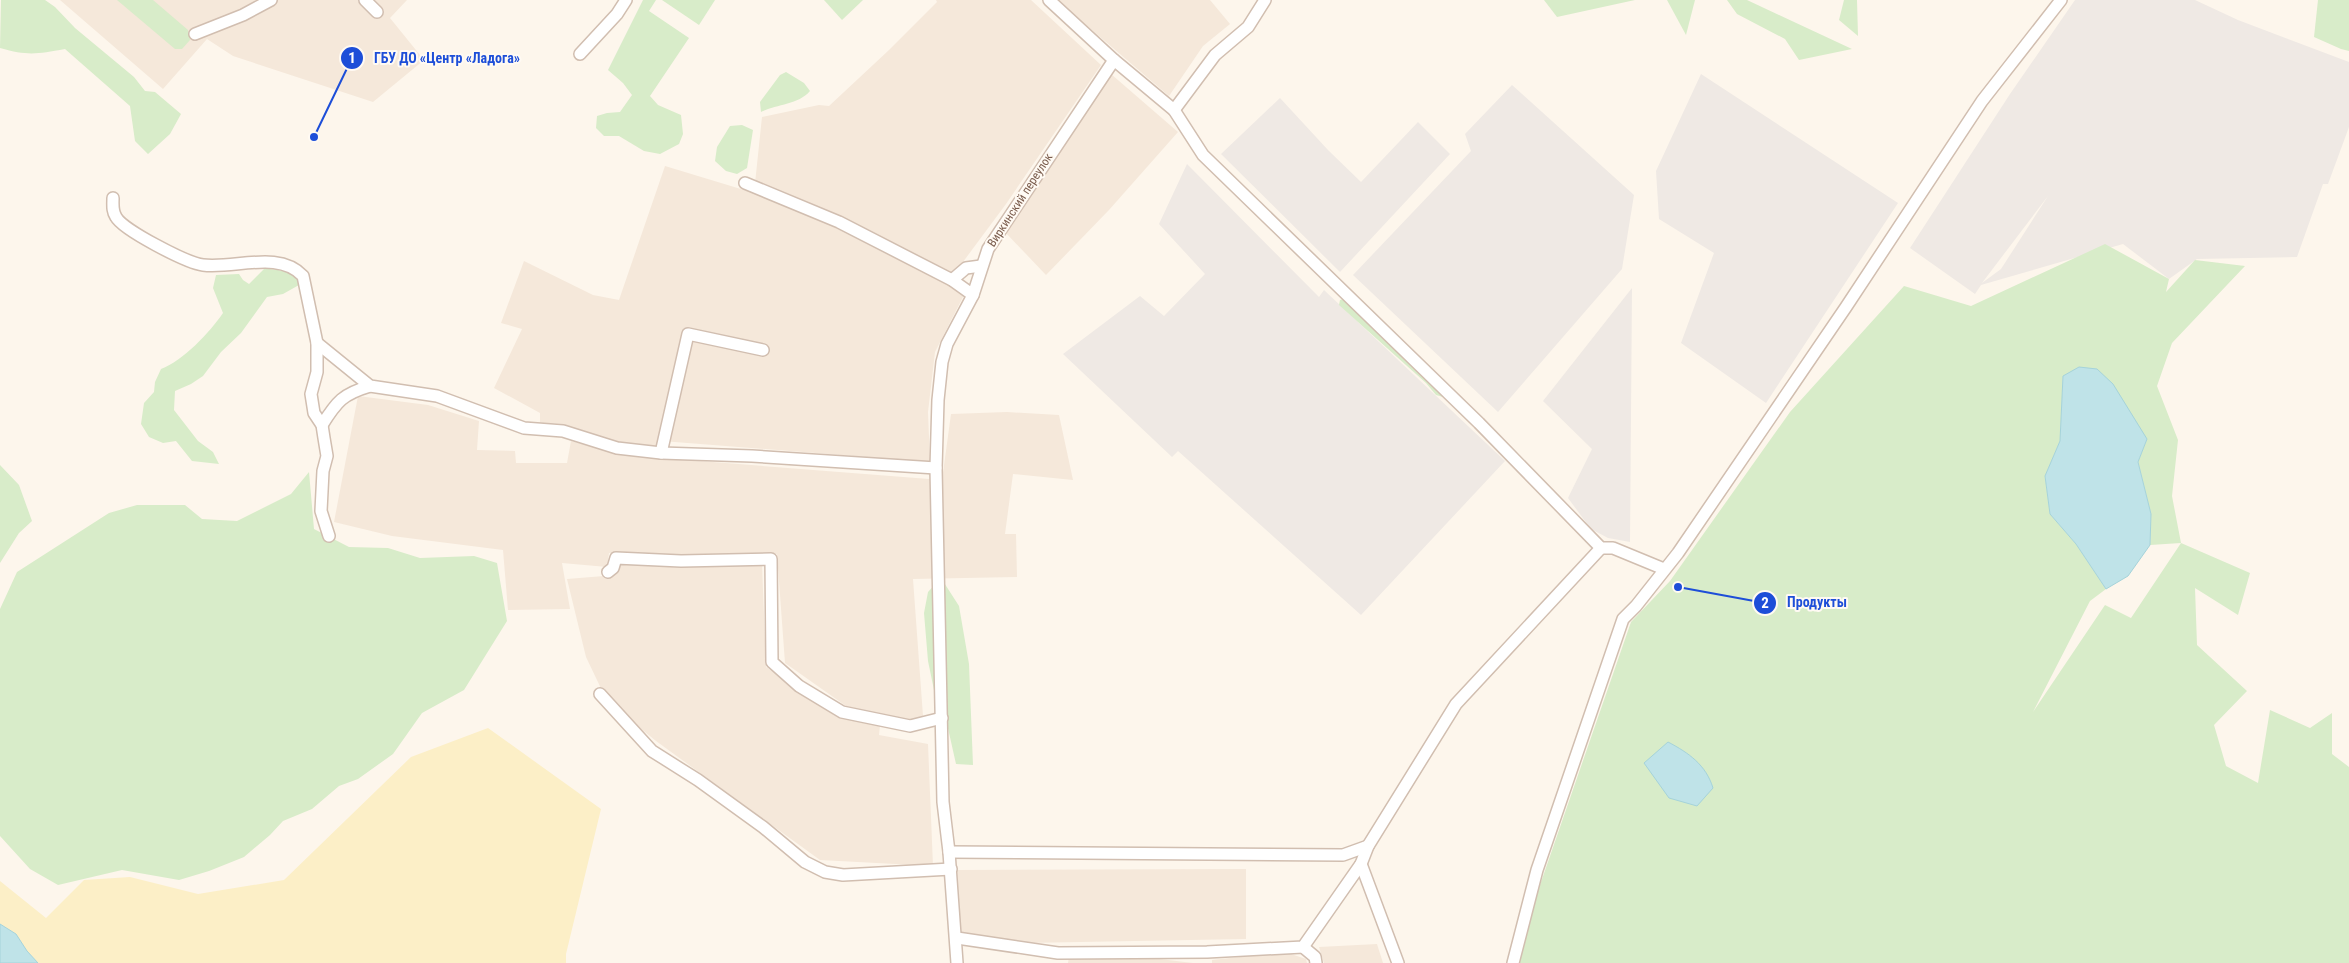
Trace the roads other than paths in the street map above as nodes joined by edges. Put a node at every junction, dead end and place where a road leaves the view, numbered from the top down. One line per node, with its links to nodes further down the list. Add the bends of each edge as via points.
1 (270, 0): 8 (street, via 243,15)
2 (365, 0): 7 (street)
3 (626, 0): 9 (street)
4 (1049, 0): 10 (street)
5 (1265, 0): 11 (street, via 1248,27 1215,55)
6 (2061, 0): 25 (street, via 1982,101 1846,307)
7 (377, 12)
8 (195, 34)
9 (580, 54)
10 (1114, 60): 11 (street); 14 (street, Виркинский переулок, via 1003,223)
11 (1174, 110): 24 (street, via 1203,155 1480,423)
12 (746, 183): 15 (street, via 839,222)
13 (112, 198): 17 (street, via 120,223 188,261 225,266 273,262 296,269 303,276)
14 (981, 266): 15 (street, via 966,268); 16 (street, Виркинский переулок)
15 (952, 280): 16 (street)
16 (973, 295): 22 (street, Виркинский переулок, via 947,344 942,362)
17 (317, 343): 19 (street); 20 (street, via 317,372 311,394 314,413)
18 (763, 350): 21 (street, via 688,334)
19 (370, 386): 20 (street, via 349,392 335,404); 21 (street, via 437,396 524,428 563,431 617,448)
20 (322, 425): 23 (street, via 326,456 322,471 321,511)
21 (661, 453): 22 (street)
22 (936, 468): 28 (street, Виркинский переулок)
23 (329, 536)
24 (1600, 548): 25 (street, via 1613,548); 29 (street, via 1456,704)
25 (1664, 569): 40 (street, via 1623,618 1537,870)
26 (608, 572): 28 (street, via 616,558 681,561 771,559 772,662 800,686 842,712 910,726)
27 (600, 694): 32 (street, via 652,751 763,827 805,862 825,872 843,875)
28 (942, 718): 30 (street, Виркинский переулок, via 943,802)
29 (1368, 846): 30 (street, via 1343,855); 31 (street)
30 (950, 852): 32 (street, Виркинский переулок)
31 (1361, 864): 34 (street); 39 (street)
32 (950, 869): 33 (street, Виркинский переулок)
33 (957, 938): 36 (street); 37 (street, Виркинский переулок)
34 (1304, 947): 35 (street); 38 (street)
35 (1208, 957): 36 (street)
36 (1059, 958)
37 (957, 963)
38 (1316, 963)
39 (1398, 963)
40 (1513, 963)

